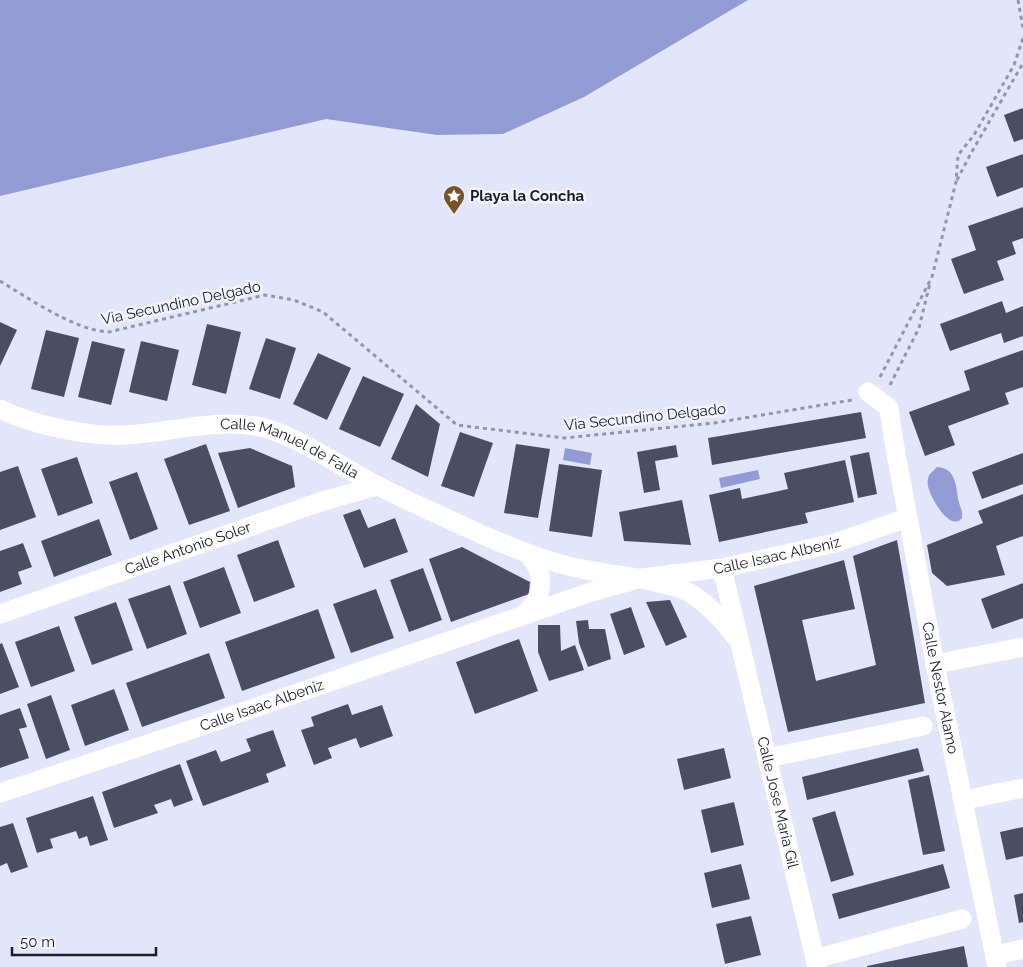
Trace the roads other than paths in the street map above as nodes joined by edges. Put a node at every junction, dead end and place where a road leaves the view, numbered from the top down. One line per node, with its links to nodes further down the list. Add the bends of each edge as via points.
1 (868, 392): 4 (street, Calle Nestor Alamo, via 889,408)
2 (0, 409): 3 (street, Calle Manuel de Falla, via 39,424 124,435 231,423 259,427 297,441)
3 (377, 486): 5 (street, Calle Manuel de Falla); 9 (street, Calle Antonio Soler, via 320,502)
4 (908, 518): 7 (street, Calle Isaac Albeniz, via 835,544); 13 (street, Calle Nestor Alamo)
5 (527, 553): 6 (street, Calle Manuel de Falla); 10 (street, via 538,569 540,591 534,604)
6 (562, 565): 8 (street, Calle Isaac Albeniz)
7 (722, 568): 8 (street, Calle Isaac Albeniz); 11 (street, Calle Jose Maria Gil)
8 (642, 578): 10 (street, Calle Isaac Albeniz); 11 (street, Calle Jose Maria Gil, via 693,595)
9 (0, 614)
10 (523, 615): 17 (street, Calle Isaac Albeniz)
11 (738, 640): 15 (street, Calle Jose Maria Gil)
12 (1023, 647): 13 (street)
13 (935, 664): 18 (street, Calle Nestor Alamo)
14 (923, 726): 15 (street)
15 (767, 758): 22 (street, Calle Jose Maria Gil)
16 (1023, 788): 18 (street)
17 (0, 793)
18 (964, 800): 21 (street, Calle Nestor Alamo)
19 (962, 919): 22 (street)
20 (1023, 949): 21 (street)
21 (996, 961)
22 (816, 963)

